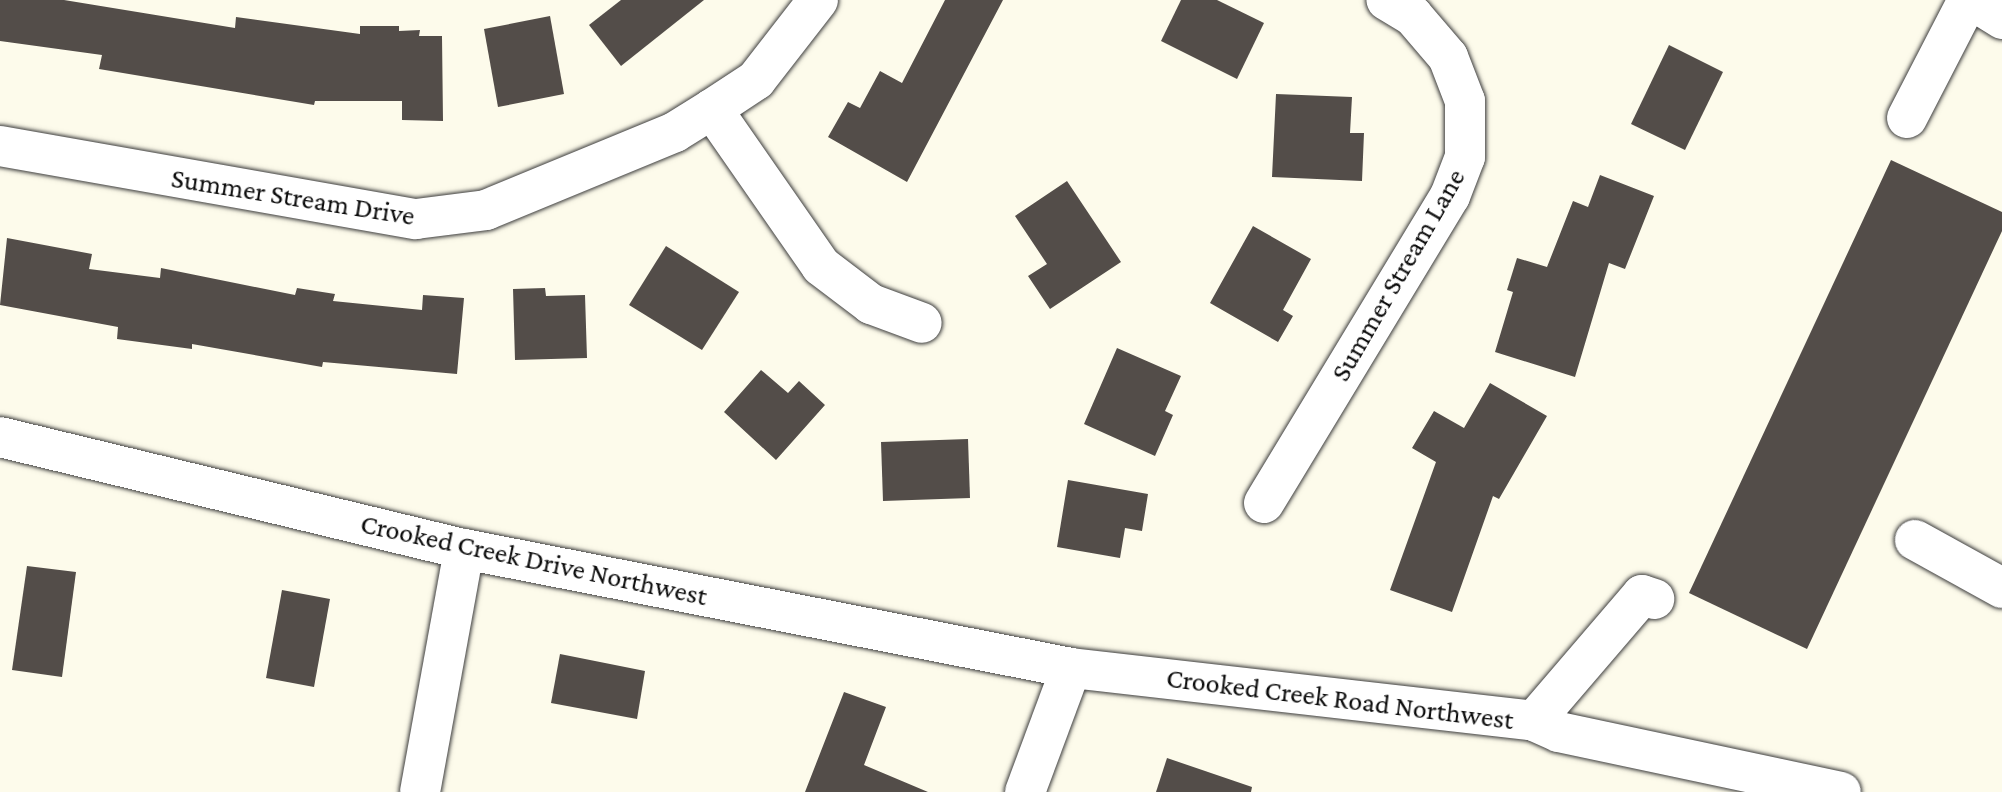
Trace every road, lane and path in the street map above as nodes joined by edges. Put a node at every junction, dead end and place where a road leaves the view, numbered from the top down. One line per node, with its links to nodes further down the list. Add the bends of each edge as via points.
1 (818, 0): 5 (street, Summer Stream Drive, via 756,80)
2 (1386, 0): 10 (street, Summer Stream Lane, via 1413,16 1448,57 1465,101 1465,157 1450,196)
3 (1970, 0): 4 (street); 6 (street)
4 (2002, 19)
5 (712, 109): 7 (street, Summer Stream Drive, via 675,132 486,210 416,219); 8 (street, via 820,266 870,304)
6 (1907, 118)
7 (0, 146)
8 (922, 324)
9 (0, 437): 12 (street, Crooked Creek Drive Northwest)
10 (1264, 503)
11 (1915, 540): 13 (street)
12 (464, 549): 15 (street, Crooked Creek Drive Northwest); 17 (street)
13 (2002, 588)
14 (1654, 600): 16 (street, via 1642,595)
15 (1070, 668): 16 (street, Crooked Creek Road Northwest); 18 (street)
16 (1534, 721): 19 (street, Crooked Creek Road Northwest, via 1559,732)
17 (420, 792)
18 (1025, 792)
19 (1841, 792)

